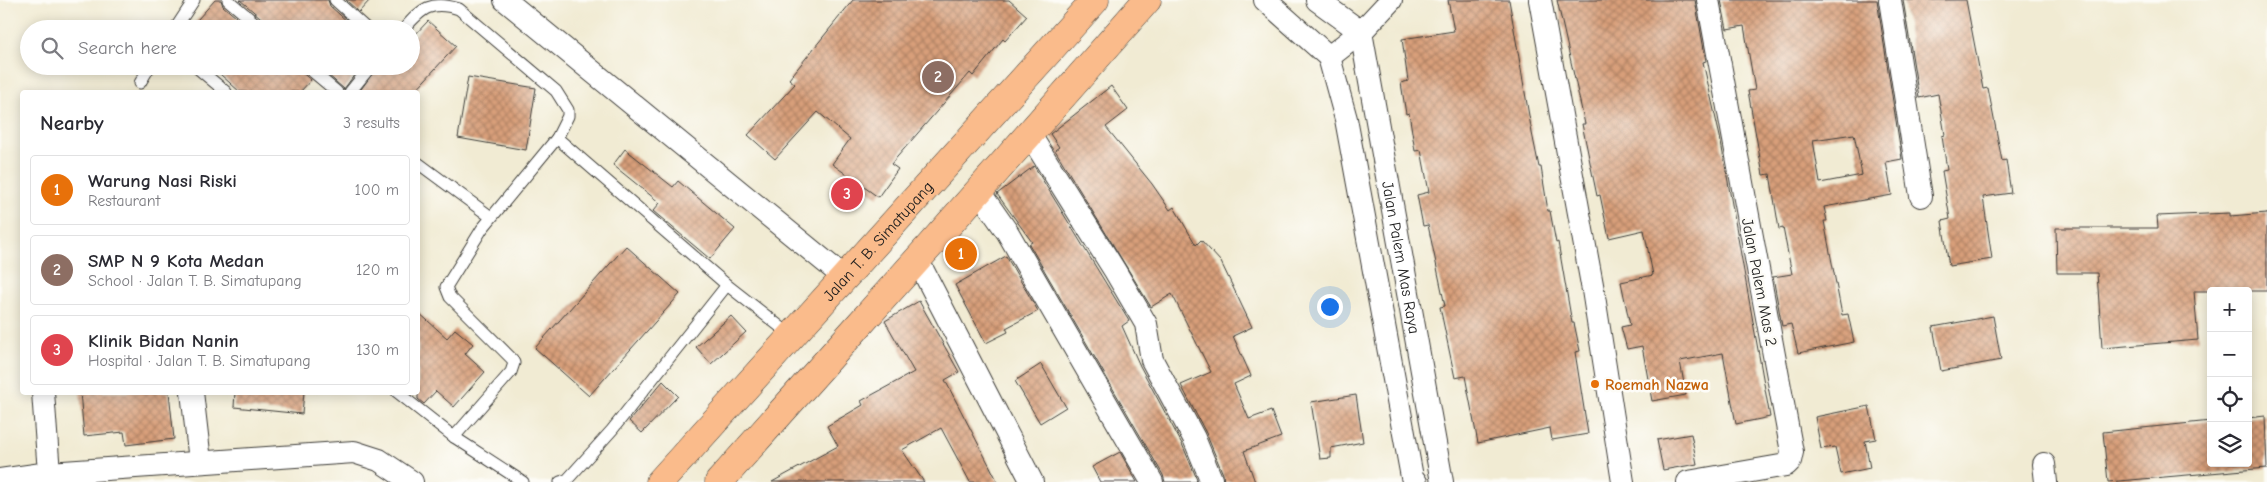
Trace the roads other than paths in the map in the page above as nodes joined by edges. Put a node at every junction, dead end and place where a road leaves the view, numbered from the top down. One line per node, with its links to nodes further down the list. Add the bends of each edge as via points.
1 (194, 0): 13 (lane)
2 (228, 0): 14 (lane)
3 (335, 0): 15 (lane)
4 (505, 0): 34 (street)
5 (1095, 0): 34 (main road, Jalan T. B. Simatupang)
6 (1147, 0): 27 (main road)
7 (1265, 0): 18 (street)
8 (1317, 0): 17 (street)
9 (1391, 0): 17 (street)
10 (1540, 0): 54 (street, via 1593,290)
11 (1708, 0): 55 (street, Jalan Palem Mas 2, via 1792,452 1786,465)
12 (1890, 0): 31 (street)
13 (181, 20)
14 (251, 20)
15 (357, 20)
16 (412, 20): 28 (lane, via 437,0 458,9 556,91 566,106 568,116)
17 (1361, 32): 18 (street); 53 (street, Jalan Palem Mas Raya)
18 (1329, 57): 52 (street, Jalan Palem Mas Raya, via 1346,119 1412,477)
19 (144, 75): 23 (lane)
20 (206, 75): 24 (lane)
21 (317, 75): 25 (lane)
22 (364, 75): 26 (lane)
23 (140, 82)
24 (224, 90)
25 (335, 90)
26 (352, 90)
27 (1030, 135): 30 (main road); 51 (street, via 1146,324 1152,360 1194,438)
28 (557, 138): 32 (lane); 35 (lane)
29 (420, 165): 32 (lane)
30 (978, 190): 33 (main road); 50 (street, via 1008,233)
31 (1920, 196)
32 (491, 218): 40 (lane, via 446,291 514,363 511,372)
33 (917, 259): 48 (main road); 49 (street)
34 (845, 278): 36 (main road, Jalan T. B. Simatupang)
35 (727, 284): 36 (lane); 44 (lane, via 612,430)
36 (792, 336): 47 (main road, Jalan T. B. Simatupang)
37 (42, 395): 42 (street)
38 (192, 395): 41 (street)
39 (401, 395): 40 (lane)
40 (454, 437): 46 (lane)
41 (200, 462): 42 (street); 45 (street, via 354,452 379,460)
42 (49, 473): 43 (street)
43 (0, 480)
44 (566, 481)
45 (412, 482)
46 (523, 482)
47 (660, 482)
48 (719, 482)
49 (1032, 482)
50 (1152, 482)
51 (1210, 482)
52 (1416, 482)
53 (1442, 482)
54 (1623, 482)
55 (1688, 482)

